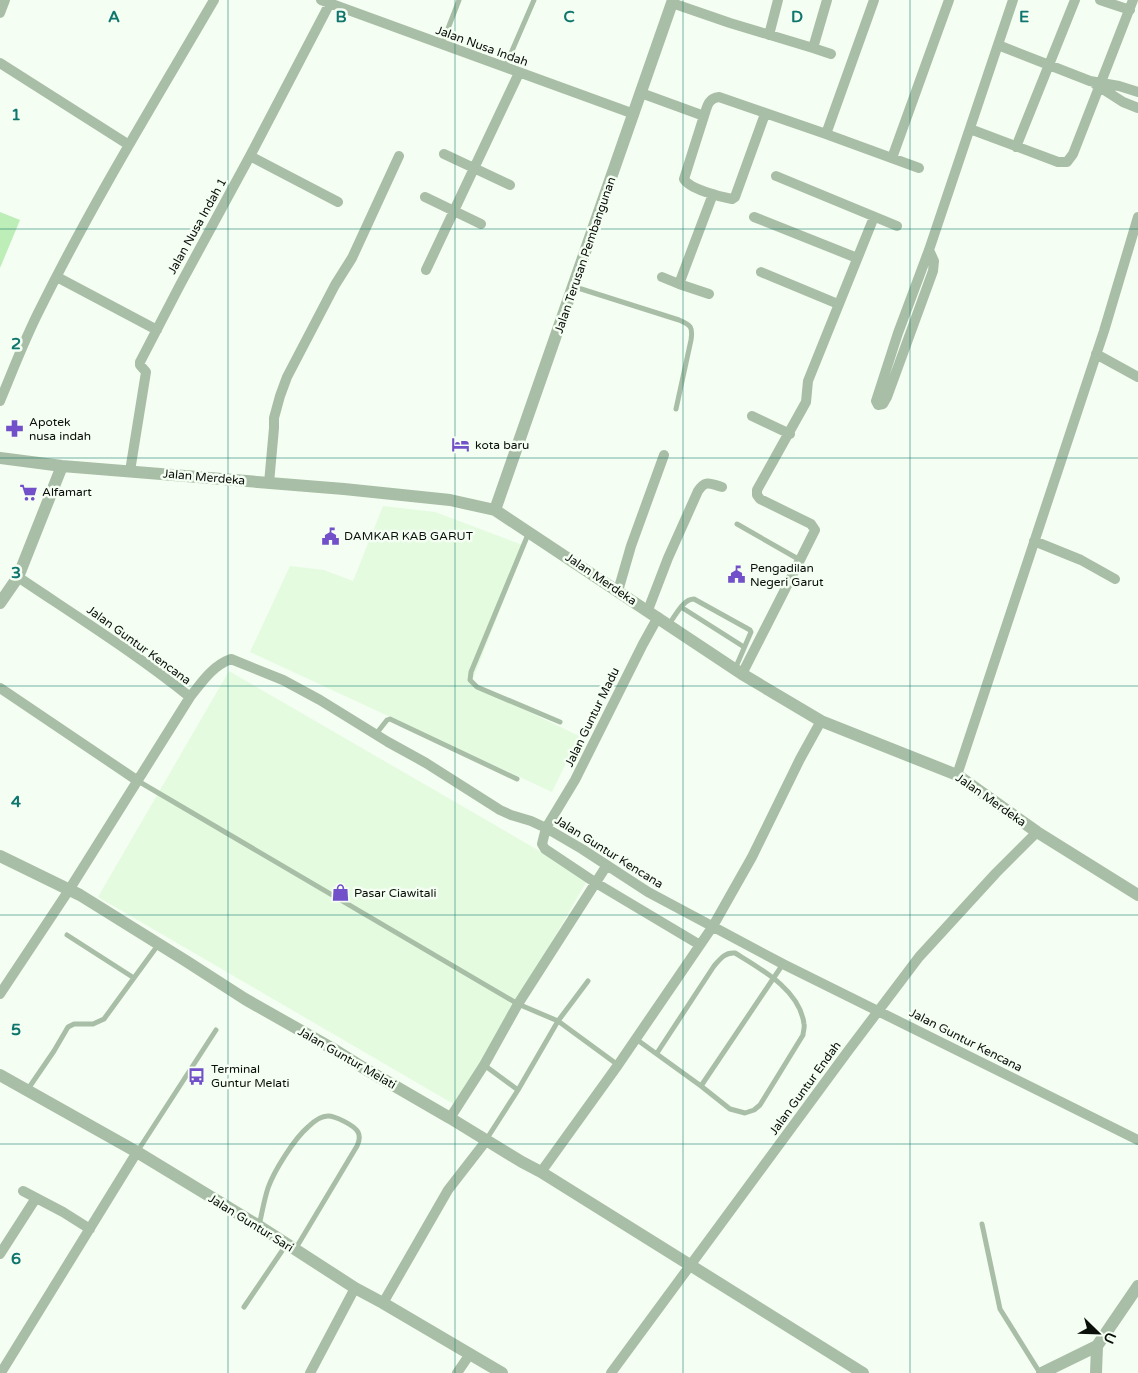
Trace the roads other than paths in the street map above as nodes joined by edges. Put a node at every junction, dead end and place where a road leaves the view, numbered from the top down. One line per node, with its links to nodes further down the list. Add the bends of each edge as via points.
1 (5, 0): 15 (street)
2 (214, 0): 34 (street)
3 (459, 0): 17 (lane)
4 (534, 0): 23 (lane)
5 (778, 0): 16 (street)
6 (827, 0): 19 (street)
7 (874, 0): 33 (street)
8 (949, 0): 39 (street)
9 (1013, 0): 18 (street)
10 (1075, 0): 22 (street)
11 (1100, 0): 14 (street)
12 (328, 1): 17 (street, Jalan Nusa Indah); 37 (street, Jalan Nusa Indah 1)
13 (673, 2): 16 (street); 27 (street, Jalan Terusan Pembangunan)
14 (1131, 5): 25 (street)
15 (0, 12)
16 (770, 35): 19 (street)
17 (442, 44): 23 (street, Jalan Nusa Indah)
18 (998, 45): 22 (street); 32 (street)
19 (813, 48): 20 (street)
20 (831, 54)
21 (0, 63): 34 (street)
22 (1049, 65): 25 (street); 35 (street)
23 (505, 67): 24 (street, Jalan Nusa Indah)
24 (519, 73): 29 (street, Jalan Nusa Indah); 40 (street)
25 (1101, 85): 26 (street); 28 (street, via 1123,102); 35 (street, via 1067,162 1058,162)
26 (1138, 92)
27 (641, 93): 29 (street, Jalan Terusan Pembangunan); 31 (street)
28 (1138, 108)
29 (634, 114): 60 (street, Jalan Terusan Pembangunan)
30 (765, 114): 31 (street, via 719,97 710,101); 33 (street); 44 (street, via 735,197)
31 (704, 116): 44 (street, via 684,179 688,184)
32 (970, 129): 35 (street); 53 (street)
33 (826, 134): 39 (street)
34 (129, 145): 57 (street)
35 (1016, 147)
36 (444, 154): 40 (street)
37 (250, 156): 46 (street); 63 (street, Jalan Nusa Indah 1)
38 (399, 156): 76 (street, via 352,258 334,285 287,377 274,418)
39 (892, 158): 41 (street)
40 (474, 168): 43 (street); 47 (street)
41 (919, 168)
42 (776, 176): 49 (street)
43 (510, 185)
44 (713, 194): 59 (street)
45 (425, 197): 47 (street)
46 (338, 202)
47 (453, 210): 51 (street); 55 (street)
48 (754, 216): 54 (street)
49 (874, 217): 52 (street); 54 (street)
50 (1138, 217): 66 (street)
51 (481, 224)
52 (897, 226)
53 (929, 250): 64 (street); 65 (street, via 934,261 933,271)
54 (857, 258): 62 (street)
55 (426, 270)
56 (761, 272): 62 (street)
57 (56, 277): 63 (street); 68 (street)
58 (662, 277): 59 (street)
59 (679, 284): 61 (street)
60 (573, 287): 69 (lane, via 690,325 691,340); 78 (street, Jalan Terusan Pembangunan)
61 (709, 294)
62 (838, 304): 71 (street, via 808,381 806,402)
63 (157, 330): 75 (street, Jalan Nusa Indah 1, via 140,362 146,372)
64 (898, 332): 65 (street); 65 (street, via 876,401 878,405 883,404 887,397)
65 (910, 337)
66 (1096, 354): 67 (street); 81 (street)
67 (1138, 377)
68 (0, 401)
69 (676, 409)
70 (752, 416): 71 (street)
71 (790, 434): 82 (street, via 757,494 760,499 814,527)
72 (664, 455): 85 (street)
73 (0, 458): 74 (street, Jalan Merdeka)
74 (62, 466): 75 (street, Jalan Merdeka); 83 (street)
75 (130, 471): 76 (street, Jalan Merdeka)
76 (269, 483): 78 (street, Jalan Merdeka, via 450,500)
77 (722, 488): 88 (street, Jalan Guntur Madu, via 706,483 698,490 668,558)
78 (495, 510): 80 (street, Jalan Merdeka)
79 (736, 524): 82 (lane)
80 (529, 532): 85 (street, Jalan Merdeka); 95 (lane, via 470,680 477,687)
81 (1034, 541): 84 (street, via 1081,560); 97 (street)
82 (800, 560): 91 (street)
83 (18, 577): 86 (street); 93 (street, Jalan Guntur Kencana, via 119,644)
84 (1115, 579)
85 (618, 590): 88 (street, Jalan Merdeka)
86 (0, 603)
87 (681, 607): 89 (lane); 90 (lane); 90 (lane, via 688,599 694,599 750,630)
88 (653, 614): 89 (street, Jalan Merdeka); 100 (street, Jalan Guntur Madu, via 642,644 575,780)
89 (669, 624): 91 (street, Jalan Merdeka)
90 (744, 647): 91 (lane)
91 (738, 671): 94 (street, Jalan Merdeka)
92 (0, 688): 99 (street)
93 (190, 697): 96 (street, Jalan Guntur Kencana, via 220,662 230,659 283,680); 99 (street)
94 (821, 721): 97 (street, Jalan Merdeka); 107 (street)
95 (560, 722)
96 (376, 735): 98 (lane, via 390,719); 100 (street, Jalan Guntur Kencana, via 500,810)
97 (957, 775): 101 (street, Jalan Merdeka)
98 (517, 779)
99 (138, 781): 105 (street); 116 (lane)
100 (546, 828): 103 (street, Jalan Guntur Kencana); 104 (street, via 542,844 545,849)
101 (1037, 832): 106 (street, Jalan Merdeka); 117 (street, Jalan Guntur Endah, via 928,945)
102 (0, 856): 105 (street, Jalan Guntur Melati)
103 (607, 865): 104 (street); 107 (street, Jalan Guntur Kencana, via 648,892)
104 (596, 883): 110 (street); 116 (street)
105 (69, 890): 109 (street, Jalan Guntur Melati); 115 (street)
106 (1138, 895)
107 (713, 926): 110 (street); 111 (street, Jalan Guntur Kencana)
108 (67, 935): 113 (lane)
109 (158, 944): 113 (lane); 128 (street, Jalan Guntur Melati, via 245,999)
110 (700, 945): 120 (street)
111 (784, 964): 112 (lane); 117 (street, Jalan Guntur Kencana)
112 (774, 977): 121 (lane, via 735,953 725,954); 125 (lane); 125 (lane, via 801,1013 803,1036 760,1105 745,1112 730,1109)
113 (134, 978): 126 (lane, via 104,1019 94,1024 68,1027)
114 (588, 981): 118 (lane)
115 (0, 994)
116 (518, 1004): 118 (lane); 122 (street)
117 (878, 1010): 130 (street, Jalan Guntur Kencana); 140 (street, Jalan Guntur Endah)
118 (558, 1020): 123 (lane); 127 (lane)
119 (216, 1030): 131 (lane)
120 (636, 1039): 121 (lane); 123 (street)
121 (657, 1053): 125 (lane)
122 (484, 1065): 127 (lane); 128 (street)
123 (618, 1065): 132 (street)
124 (0, 1075): 126 (street, Jalan Guntur Sari)
125 (702, 1086)
126 (27, 1090): 131 (street, Jalan Guntur Sari)
127 (518, 1090): 129 (lane)
128 (450, 1118): 129 (street, Jalan Guntur Melati)
129 (486, 1140): 132 (street, Jalan Guntur Melati); 143 (street, via 448,1190)
130 (1138, 1140)
131 (136, 1152): 136 (street, Jalan Guntur Sari); 137 (street)
132 (541, 1172): 140 (street, Jalan Guntur Melati)
133 (23, 1191): 134 (street)
134 (36, 1198): 137 (street); 139 (street)
135 (982, 1224): 153 (lane, via 1000,1310)
136 (259, 1226): 138 (street, Jalan Guntur Sari); 138 (lane, via 268,1188 306,1128 328,1116 355,1128 358,1146)
137 (90, 1229): 147 (street)
138 (291, 1247): 142 (street, Jalan Guntur Sari); 144 (lane)
139 (0, 1254)
140 (691, 1265): 151 (street, Jalan Guntur Endah); 152 (street, Jalan Guntur Melati)
141 (1138, 1286): 145 (street)
142 (355, 1288): 143 (street, Jalan Guntur Sari); 148 (street)
143 (384, 1302): 146 (street, Jalan Guntur Sari)
144 (244, 1307)
145 (1097, 1346): 153 (street); 154 (street)
146 (470, 1354): 149 (street); 150 (street, Jalan Guntur Sari)
147 (2, 1371)
148 (310, 1373)
149 (457, 1373)
150 (502, 1373)
151 (611, 1373)
152 (863, 1373)
153 (1041, 1373)
154 (1096, 1373)

